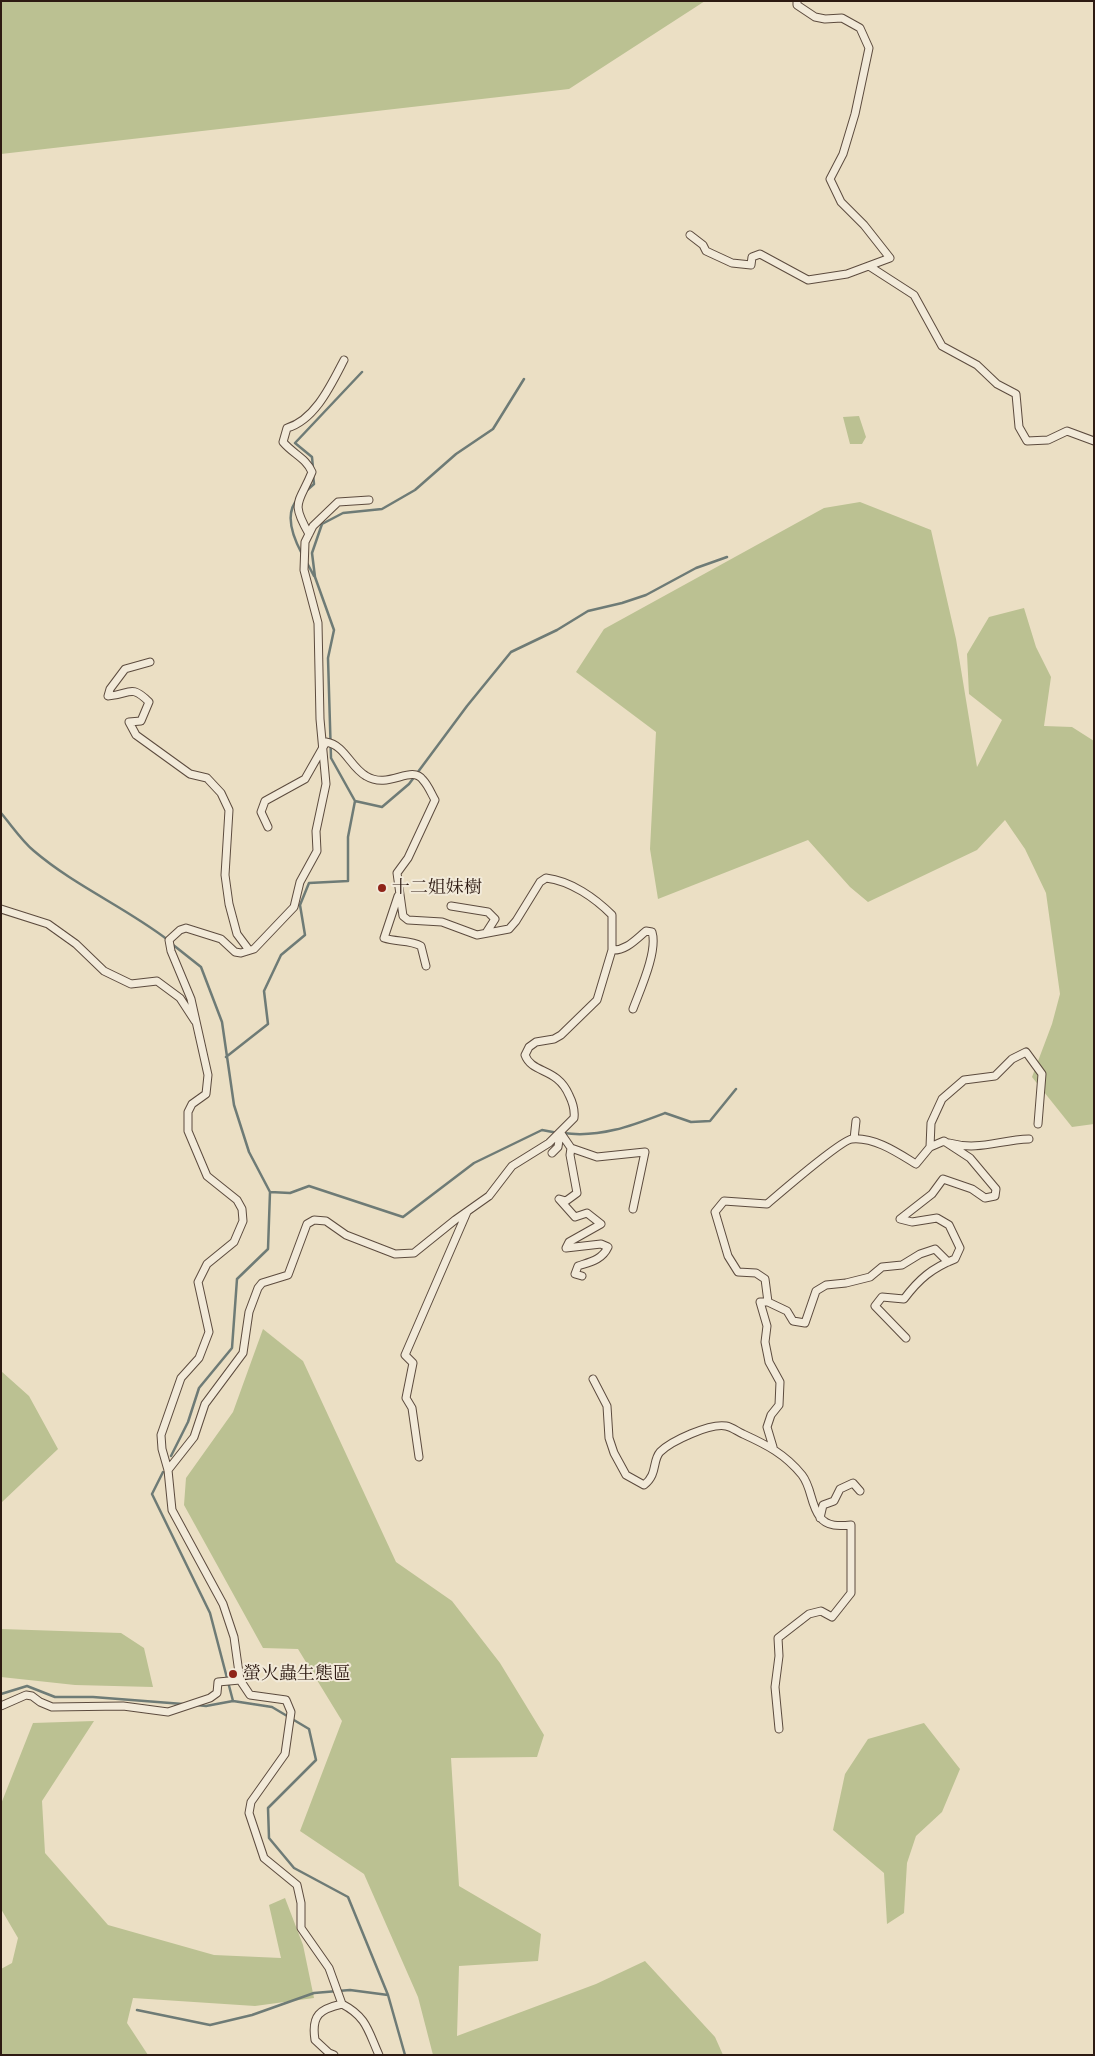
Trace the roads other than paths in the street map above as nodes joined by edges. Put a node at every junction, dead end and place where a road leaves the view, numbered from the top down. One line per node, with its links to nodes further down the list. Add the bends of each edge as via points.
1 (797, 1): 3 (street, via 797,5 815,17 825,20 842,18 860,28 869,48 855,114 843,154 830,179 841,202 890,258)
2 (690, 235): 3 (street, via 704,245 706,251 732,263 751,265 752,257 760,254 808,280 847,274)
3 (869, 266): 5 (street, via 914,295 942,346 977,365 997,384 1016,394 1019,427 1027,441 1048,440 1068,431)
4 (344, 360): 7 (street, via 326,394 296,425 287,428 283,442 292,453 307,461 312,472 299,499 297,514)
5 (1094, 441)
6 (369, 500): 7 (street, via 338,502)
7 (309, 534): 9 (street, via 305,542 304,570 318,623)
8 (150, 662): 15 (street, via 125,669 108,696 127,690 139,692 149,702 141,721 129,722 136,735 190,774 207,778 221,793 229,810 225,875 229,904 237,934)
9 (322, 747): 10 (street, via 305,779 265,801 261,812); 11 (street, via 326,742 335,744 364,776 376,780 394,780 408,773 417,775 434,800 408,858 397,873); 15 (street, via 326,784 316,831 317,851 300,882 294,907 254,949)
10 (268, 827)
11 (399, 893): 14 (street, via 403,916 408,920 442,922 477,935); 17 (street, via 384,938 415,942 421,946)
12 (451, 906): 14 (street, via 488,912 494,919)
13 (1, 909): 19 (street, via 48,924 76,944 104,971 132,984 157,981 180,998)
14 (486, 933): 16 (street, via 509,928 540,882 546,878 558,879 598,902 612,915)
15 (249, 950): 19 (street, via 235,952 222,939 186,928 169,940 192,999)
16 (612, 950): 18 (street, via 628,945 646,931 652,932 651,956); 22 (street, via 597,1000 561,1035 536,1042 525,1055 530,1064 564,1083 575,1112 574,1118)
17 (426, 966)
18 (633, 1009)
19 (197, 1025): 38 (street, via 208,1075 206,1094 192,1104 188,1112 188,1132 206,1176 237,1200 243,1221 234,1242 207,1264 198,1282 209,1332 199,1358 181,1378 161,1435)
20 (856, 1121): 23 (street)
21 (1038, 1124): 26 (street, via 1042,1074 1026,1052 1012,1059 995,1076 964,1080 942,1099 931,1123)
22 (560, 1132): 27 (street); 28 (street, via 558,1147); 30 (street, via 549,1143 512,1166 489,1196)
23 (854, 1139): 26 (street, via 894,1150 916,1164); 33 (street, via 850,1138 808,1169 767,1204 724,1201 715,1212 733,1264 738,1272 756,1273 765,1279)
24 (1029, 1139): 25 (street, via 973,1147)
25 (944, 1141): 26 (street); 31 (street, via 970,1158 996,1189 995,1196 990,1199 943,1179 932,1194 900,1219 912,1222 937,1218 949,1225 960,1248 955,1259)
26 (930, 1147)
27 (571, 1148): 29 (street, via 597,1157 645,1152); 32 (street, via 576,1193 566,1201 559,1200 575,1217 587,1213 600,1224 569,1242 566,1248 600,1244 608,1247 605,1254 578,1266 575,1274)
28 (552, 1153)
29 (632, 1209)
30 (468, 1211): 37 (street, via 405,1355 413,1364 406,1398 412,1408); 38 (street, via 414,1253 395,1254 346,1235 326,1221 314,1220 307,1224 288,1275 262,1283 258,1288 249,1312 243,1353 205,1404 194,1437)
31 (948, 1262): 33 (street, via 935,1249 902,1265 882,1268 870,1277 826,1285 816,1290 805,1323 793,1321 787,1311); 34 (street, via 936,1266 919,1279 904,1299 882,1297 874,1306)
32 (582, 1276)
33 (768, 1302): 36 (street, via 760,1302 767,1326 765,1342 769,1362 780,1382 780,1396 767,1427)
34 (906, 1338)
35 (593, 1379): 36 (street, via 607,1406 609,1438 614,1452 626,1474 644,1485 652,1479 659,1453 702,1429 726,1426)
36 (773, 1447): 40 (street, via 802,1475 811,1489)
37 (419, 1457)
38 (168, 1470): 41 (street, via 172,1510 223,1604 234,1637)
39 (860, 1491): 40 (street, via 852,1483 840,1489 834,1501 823,1505)
40 (820, 1518): 43 (street, via 834,1526 851,1525 851,1593 832,1617 821,1611 810,1614 778,1638 775,1686)
41 (240, 1680): 42 (street, via 218,1682 217,1693 210,1698 168,1712 123,1706 52,1707 26,1695); 44 (street, via 250,1695 286,1700 291,1712 285,1754 251,1802 249,1813 264,1858 297,1885 301,1928 329,1968)
42 (1, 1706)
43 (779, 1729)
44 (342, 2004): 45 (street, via 326,2007 315,2020 316,2040); 46 (street, via 362,2018)
45 (334, 2055)
46 (379, 2055)

